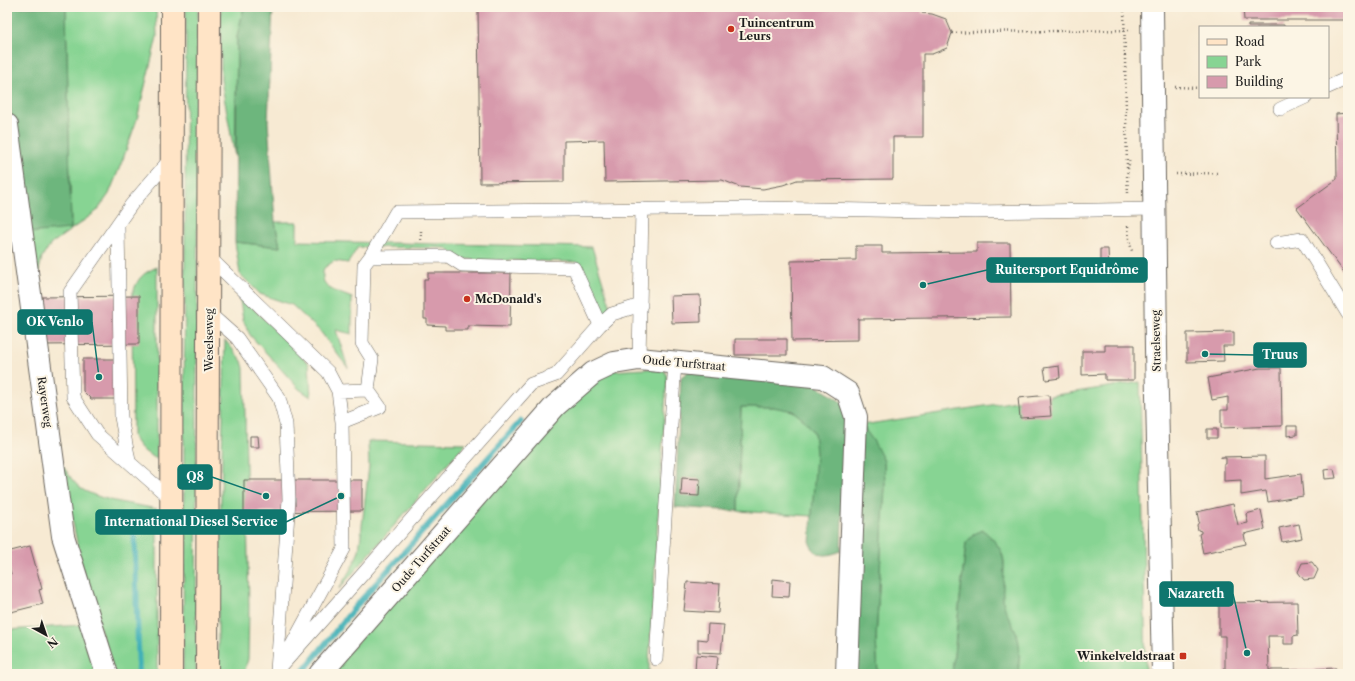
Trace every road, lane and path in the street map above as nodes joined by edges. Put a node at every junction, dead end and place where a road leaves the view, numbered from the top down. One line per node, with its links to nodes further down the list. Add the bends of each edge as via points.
1 (172, 7): 15 (main road)
2 (209, 7): 25 (main road, Weselseweg)
3 (1124, 7): 5 (path)
4 (1152, 7): 20 (street, Straelseweg)
5 (1125, 30): 6 (path); 7 (path); 18 (path)
6 (1137, 30)
7 (952, 33)
8 (1348, 78): 10 (lane)
9 (1169, 86): 11 (path)
10 (1329, 87)
11 (1199, 88)
12 (1304, 98): 13 (lane)
13 (1280, 109)
14 (7, 125): 40 (street, Rayerweg, via 64,536)
15 (172, 157): 22 (lane, via 131,205); 37 (main road)
16 (1219, 173): 17 (path)
17 (1169, 174)
18 (1127, 175)
19 (642, 209): 20 (lane, via 763,208 975,212); 21 (lane); 27 (lane)
20 (1155, 209): 45 (street, Straelseweg)
21 (422, 212): 24 (path); 26 (lane, via 396,212)
22 (118, 226): 36 (lane, via 121,417); 36 (lane, via 70,292 73,397 97,434)
23 (1276, 243): 29 (lane, via 1302,239)
24 (420, 256): 26 (lane); 30 (lane, via 448,256 462,265 574,268)
25 (209, 257): 28 (main road, Weselseweg); 34 (lane, via 328,372)
26 (370, 257): 33 (lane, via 364,265 362,343 372,359)
27 (641, 305): 30 (lane, via 612,314); 31 (lane)
28 (209, 313): 39 (lane, via 237,338 279,398 286,424 289,499); 42 (main road, Weselseweg)
29 (1348, 314)
30 (600, 325): 39 (lane, via 556,375 531,384)
31 (640, 359): 32 (street, Oude Turfstraat); 43 (street, Oude Turfstraat, via 614,363 592,373 555,406)
32 (675, 362): 38 (lane); 44 (street, Oude Turfstraat, via 823,376 848,393 856,417)
33 (368, 390): 34 (lane); 35 (lane, via 380,407)
34 (338, 391): 35 (lane)
35 (342, 422): 39 (lane, via 344,549)
36 (129, 461): 37 (lane)
37 (171, 499): 41 (main road)
38 (656, 659)
39 (276, 673)
40 (107, 674)
41 (170, 674)
42 (207, 674)
43 (320, 674)
44 (847, 674)
45 (1163, 674)

